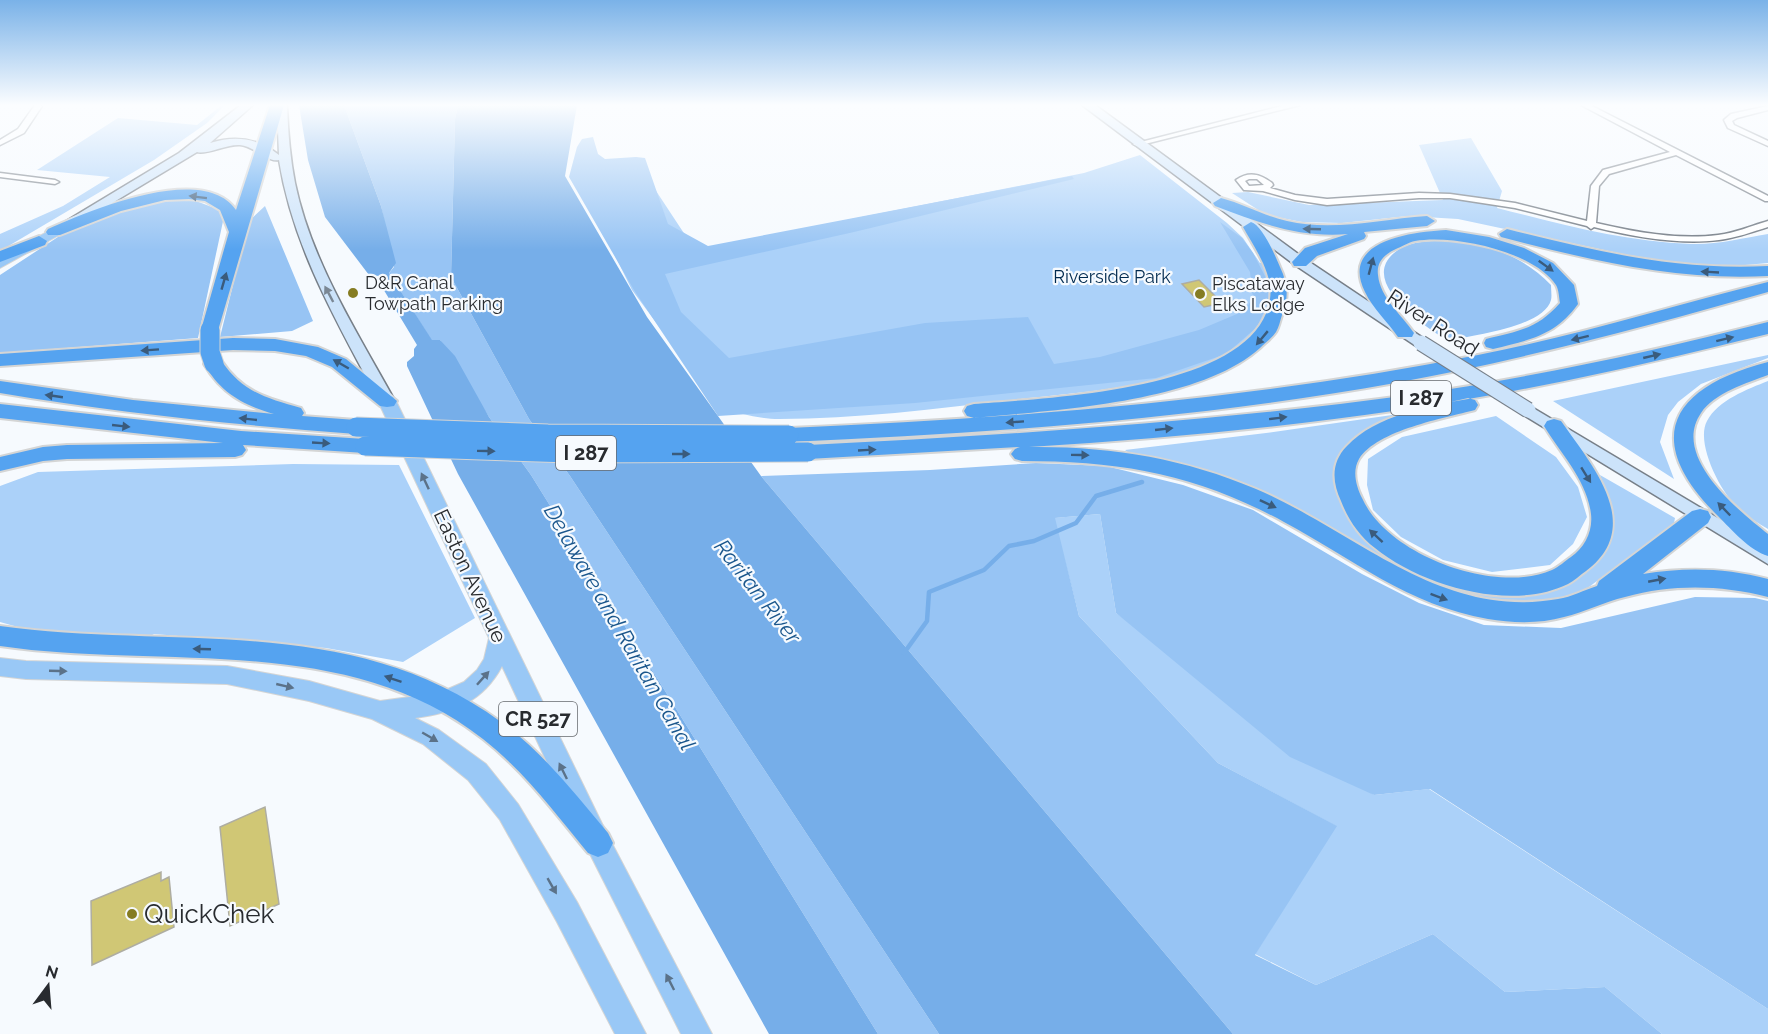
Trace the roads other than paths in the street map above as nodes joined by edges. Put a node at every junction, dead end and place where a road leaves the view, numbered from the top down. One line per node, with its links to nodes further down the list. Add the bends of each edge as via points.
1 (185, 153): 9 (main road)
2 (195, 153): 9 (main road)
3 (262, 153): 20 (highway)
4 (268, 153): 10 (main road)
5 (284, 153): 10 (main road, Easton Avenue / CR 527)
6 (1150, 153): 15 (main road, River Road)
7 (1674, 153): 18 (street, via 1606,172 1595,186)
8 (1675, 153): 14 (street)
9 (166, 165): 21 (main road)
10 (286, 170): 34 (main road, Easton Avenue / CR 527, one-way to 10, via 314,264)
11 (0, 175): 12 (street)
12 (55, 182)
13 (1264, 189): 18 (street, via 1327,202 1427,195 1472,198)
14 (1768, 199)
15 (1221, 203): 16 (highway, one-way to 15, via 1299,229); 19 (main road, River Road)
16 (1391, 224): 23 (highway, via 1311,252); 25 (highway, one-way to 16, via 1660,268 1461,224)
17 (1768, 224): 18 (street, via 1711,238 1636,234)
18 (1591, 226)
19 (1251, 227): 23 (main road, River Road); 38 (highway, one-way to 38, via 1276,280 1278,308 1264,336 1249,352 1218,369 1170,384 1110,395 864,421)
20 (237, 232): 21 (highway, one-way to 21, via 230,211 218,201 181,195 132,202); 36 (highway, one-way to 20, bridge, via 248,399 228,384 214,364 210,330)
21 (46, 236): 22 (highway); 24 (main road)
22 (0, 257)
23 (1300, 262): 28 (main road, River Road)
24 (0, 264)
25 (1768, 271)
26 (1768, 287): 33 (highway, I 287, one-way to 33, via 1549,345 1444,368)
27 (1768, 328): 30 (highway, I 287, one-way to 27)
28 (1405, 333): 33 (highway, one-way to 33, via 1398,320 1378,301 1371,287 1369,266 1373,257 1390,243 1418,235 1469,236 1519,250 1557,275 1569,296 1563,315 1530,333 1322,379); 37 (main road, River Road, bridge)
29 (0, 360): 34 (highway, one-way to 29, via 339,363 311,351 275,345 233,344)
30 (1622, 363): 37 (highway, one-way to 30, via 1590,481 1602,514 1600,535 1590,555 1559,578 1502,587 1433,571 1384,543 1362,522 1349,501 1345,483 1347,463 1356,449 1376,435 1444,410 1620,374); 40 (highway, I 287, one-way to 30, via 1309,414 1439,396)
31 (1768, 368): 45 (highway, one-way to 31, via 1729,515 1704,487 1688,460 1684,437 1686,420 1697,405 1719,390)
32 (0, 387): 36 (highway, I 287, one-way to 32, via 205,415)
33 (1311, 390): 38 (highway, I 287, one-way to 38, via 1080,417)
34 (387, 401): 50 (main road, Easton Avenue / CR 527, one-way to 34)
35 (0, 411): 39 (highway, I 287, one-way to 39)
36 (352, 426): 38 (highway, I 287, bridge, via 548,434)
37 (1554, 426): 44 (main road, River Road)
38 (835, 433)
39 (277, 441): 40 (highway, I 287, one-way to 40, bridge, via 570,453 808,453); 41 (highway, via 250,450)
40 (980, 444): 48 (highway, one-way to 48, via 1022,454 1104,456 1187,473 1267,503 1401,580 1462,604 1533,612 1578,605)
41 (43, 454): 42 (highway); 43 (highway)
42 (0, 458)
43 (0, 464)
44 (1700, 517): 46 (main road, River Road); 48 (highway)
45 (1768, 547)
46 (1768, 557)
47 (1768, 588): 48 (highway, one-way to 47, via 1658,579 1696,576)
48 (1600, 594)
49 (0, 636): 52 (highway, one-way to 49, via 386,676 299,656 45,643)
50 (499, 639): 52 (main road, one-way to 50, via 471,690 489,672); 54 (main road, Easton Avenue / CR 527, one-way to 50)
51 (0, 668): 53 (main road, one-way to 53, via 227,675 309,691)
52 (447, 702): 53 (main road); 54 (highway, via 517,752)
53 (378, 711): 55 (main road, one-way to 55, via 431,736 455,754 477,772 509,812)
54 (598, 843): 56 (main road, Easton Avenue / CR 527, one-way to 54)
55 (631, 1034)
56 (697, 1034)

